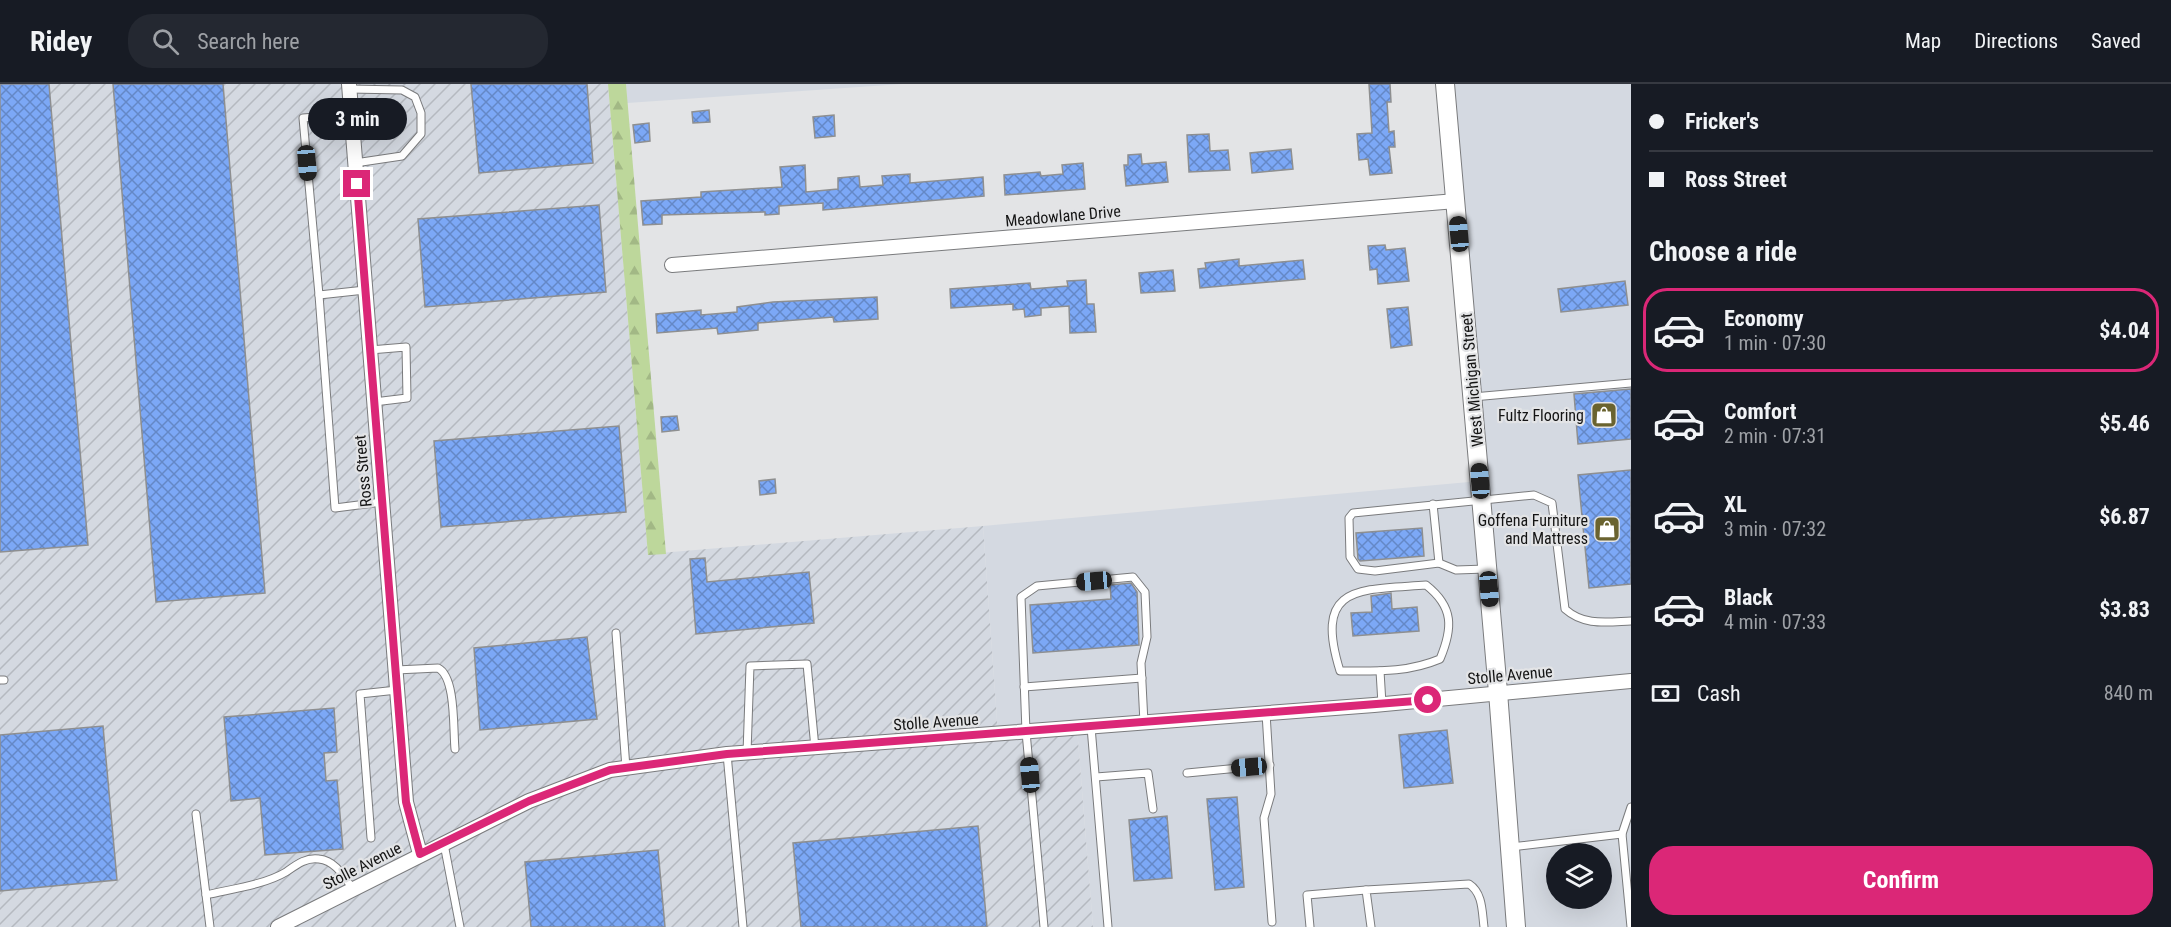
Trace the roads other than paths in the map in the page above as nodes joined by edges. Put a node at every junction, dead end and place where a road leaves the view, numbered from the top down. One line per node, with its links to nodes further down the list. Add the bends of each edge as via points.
1 (1445, 84): 5 (main road, West Michigan Street)
2 (349, 86): 3 (street, Ross Street); 4 (lane, via 402,90 415,97 421,113 421,134 402,156)
3 (351, 114): 4 (street, Ross Street); 8 (lane, via 303,118)
4 (355, 163): 7 (street, Ross Street)
5 (1456, 201): 6 (street, Meadowlane Drive); 11 (main road, West Michigan Street)
6 (672, 264)
7 (365, 290): 8 (lane); 9 (street, Ross Street)
8 (319, 295): 14 (lane, via 335,508)
9 (370, 350): 12 (street, Ross Street); 12 (lane, via 406,347 406,399)
10 (1631, 383): 11 (lane)
11 (1473, 397): 13 (main road, West Michigan Street)
12 (374, 402): 14 (street, Ross Street)
13 (1481, 499): 15 (lane); 17 (main road, West Michigan Street); 18 (lane, via 1534,495 1552,503 1564,609 1574,618 1595,623)
14 (382, 502): 20 (street, Ross Street)
15 (1433, 504): 16 (lane); 16 (lane, via 1353,513 1348,518 1347,537 1350,557 1358,569 1375,571)
16 (1439, 563): 17 (lane, via 1456,570)
17 (1488, 569): 26 (main road, West Michigan Street)
18 (1631, 621)
19 (616, 633): 37 (lane)
20 (396, 670): 25 (street, Ross Street); 33 (lane, via 443,670 449,681)
21 (1380, 671): 21 (lane, via 1418,668 1440,659 1449,638 1447,611 1441,597 1426,585 1357,590 1340,603 1332,623 1333,648 1340,671); 27 (lane)
22 (1142, 678): 24 (lane); 24 (lane, via 1147,637 1145,591 1133,577 1036,586 1021,597); 29 (lane)
23 (1631, 681): 26 (street, Stolle Avenue)
24 (1024, 687): 31 (lane)
25 (398, 690): 44 (lane, via 360,694); 47 (street, Ross Street, via 406,802)
26 (1498, 692): 27 (street, Stolle Avenue); 46 (main road, West Michigan Street)
27 (1382, 704): 28 (street, Stolle Avenue)
28 (1266, 713): 29 (street, Stolle Avenue); 36 (lane)
29 (1144, 723): 30 (street, Stolle Avenue)
30 (1091, 727): 31 (street, Stolle Avenue); 39 (lane)
31 (1026, 732): 32 (street, Stolle Avenue); 57 (lane)
32 (815, 748): 34 (street, Stolle Avenue); 34 (lane, via 807,664 750,666)
33 (455, 749)
34 (747, 753): 35 (street, Stolle Avenue)
35 (727, 754): 37 (street, Stolle Avenue); 56 (lane)
36 (1270, 765): 38 (lane); 52 (lane, via 1272,794 1263,818)
37 (626, 768): 45 (street, Stolle Avenue, via 610,770 529,801)
38 (1187, 773)
39 (1096, 777): 41 (lane, via 1148,773); 58 (lane)
40 (1631, 807): 43 (lane)
41 (1153, 809)
42 (196, 814): 51 (lane)
43 (1622, 834): 46 (lane); 48 (lane)
44 (371, 838)
45 (444, 843): 47 (street, Stolle Avenue); 55 (lane)
46 (1510, 848): 62 (main road, West Michigan Street)
47 (420, 854): 49 (street, Stolle Avenue)
48 (1629, 887): 63 (lane)
49 (352, 889): 51 (lane, via 337,868 318,858 262,881); 54 (street, Stolle Avenue)
50 (1366, 890): 59 (lane, via 1307,895); 60 (lane); 61 (lane, via 1468,884 1480,898)
51 (206, 895): 53 (lane)
52 (1272, 922)
53 (210, 927)
54 (278, 927)
55 (460, 927)
56 (743, 927)
57 (1044, 927)
58 (1108, 927)
59 (1310, 927)
60 (1371, 927)
61 (1484, 927)
62 (1516, 927)
63 (1631, 927)

